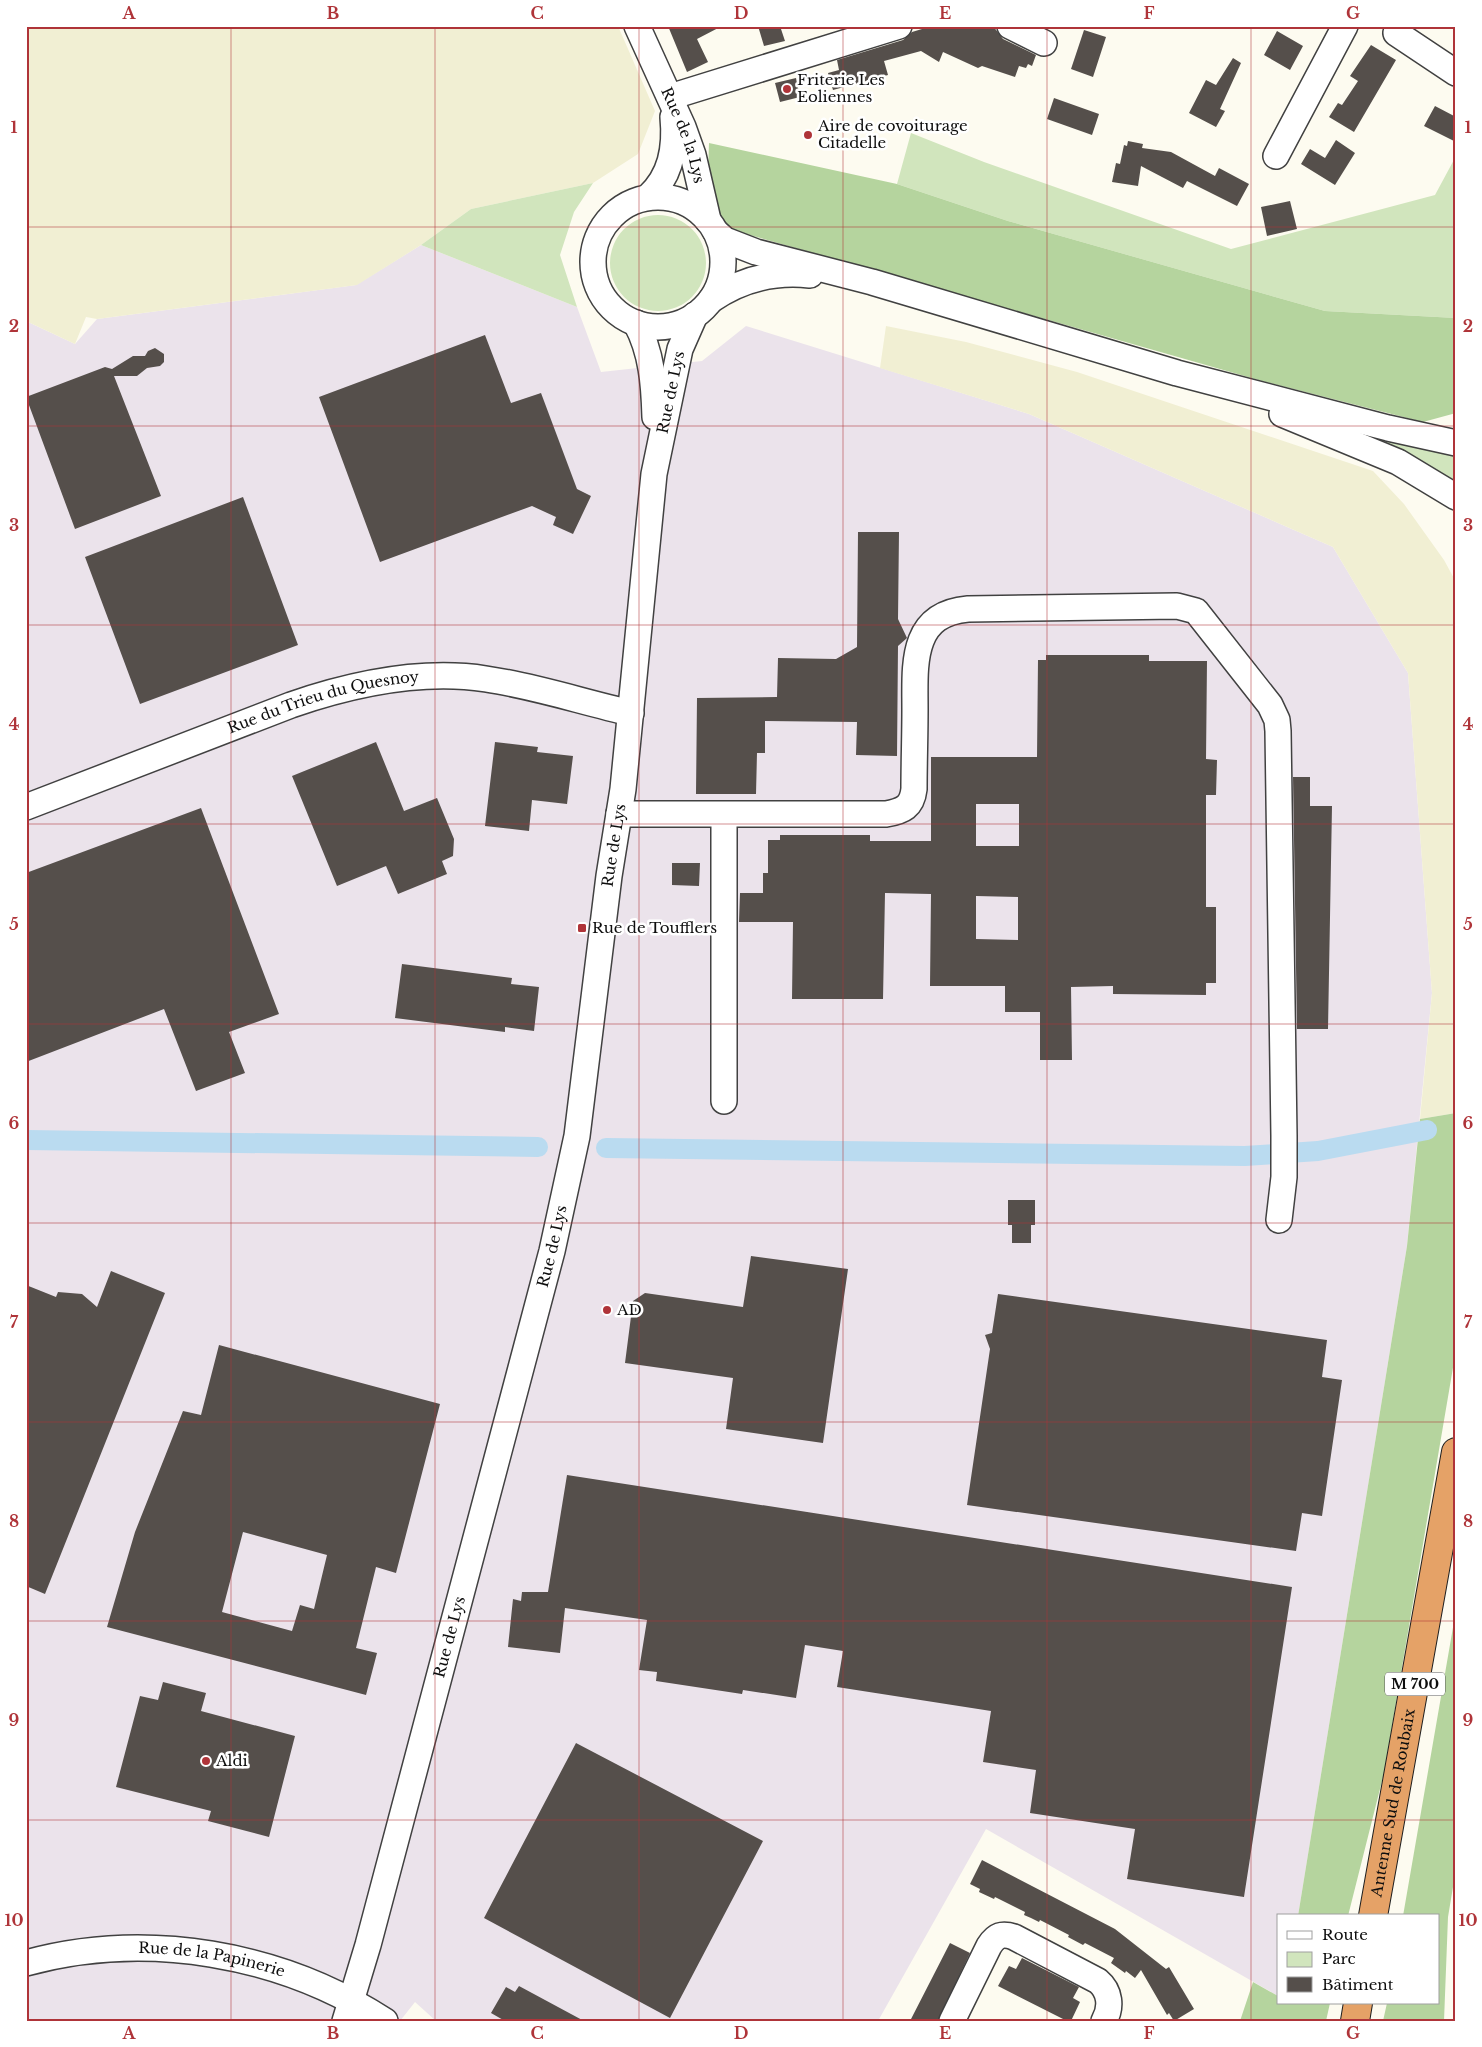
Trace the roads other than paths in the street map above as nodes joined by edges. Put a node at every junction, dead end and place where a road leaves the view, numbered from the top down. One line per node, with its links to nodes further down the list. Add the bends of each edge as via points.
1 (637, 26): 8 (street)
2 (899, 26): 8 (street)
3 (1010, 26): 6 (street)
4 (1345, 26): 9 (street)
5 (1393, 28): 7 (street)
6 (1044, 43)
7 (1456, 73)
8 (670, 97): 10 (street, Rue de la Lys, via 674,144 670,163 662,181); 11 (street, Rue de la Lys, via 692,155)
9 (1276, 156)
10 (648, 198): 11 (street, via 667,198 685,203); 14 (street, via 629,204 612,215 598,236 592,260 604,299 618,314)
11 (712, 226): 12 (street, via 725,240 756,252); 13 (street, via 723,262 720,282)
12 (872, 282): 13 (street, via 803,274 764,276 736,285); 15 (street)
13 (703, 308): 14 (street, via 667,326); 17 (street, Rue de Lys, via 680,349)
14 (636, 323): 17 (street, Rue de Lys, via 648,351 652,374)
15 (1177, 373): 16 (street); 18 (street, via 1364,446 1413,470)
16 (1456, 443)
17 (654, 474): 19 (street, Rue de Lys)
18 (1456, 497)
19 (631, 712): 20 (street, Rue du Trieu du Quesnoy, via 486,679 434,676 396,680 306,700); 21 (street, Rue de Lys)
20 (26, 807)
21 (619, 814): 22 (street); 32 (street, Rue de Lys, via 578,1136 565,1200)
22 (724, 815): 23 (street); 24 (street, via 886,814 905,810 911,804 914,789 917,648 928,627 947,613 968,608 1177,606 1196,612 1270,705 1277,720 1284,1136)
23 (724, 1101)
24 (1279, 1220)
25 (1456, 1452): 27 (highway, Antenne Sud de Roubaix / M 700)
26 (1456, 1527): 28 (highway, Antenne Sud de Roubaix / M 700)
27 (1373, 1914)
28 (1387, 1914)
29 (26, 1963): 32 (street, Rue de la Papinerie, via 81,1952 120,1949 194,1952 274,1969 325,1987)
30 (1358, 2004): 36 (highway)
31 (1371, 2004): 37 (highway)
32 (348, 2010): 33 (street, Rue de la Papinerie)
33 (384, 2021)
34 (952, 2021): 35 (street, via 989,1946 1000,1934 1014,1937 1098,1980 1104,1986 1109,2001)
35 (1104, 2021)
36 (1354, 2021)
37 (1368, 2021)

